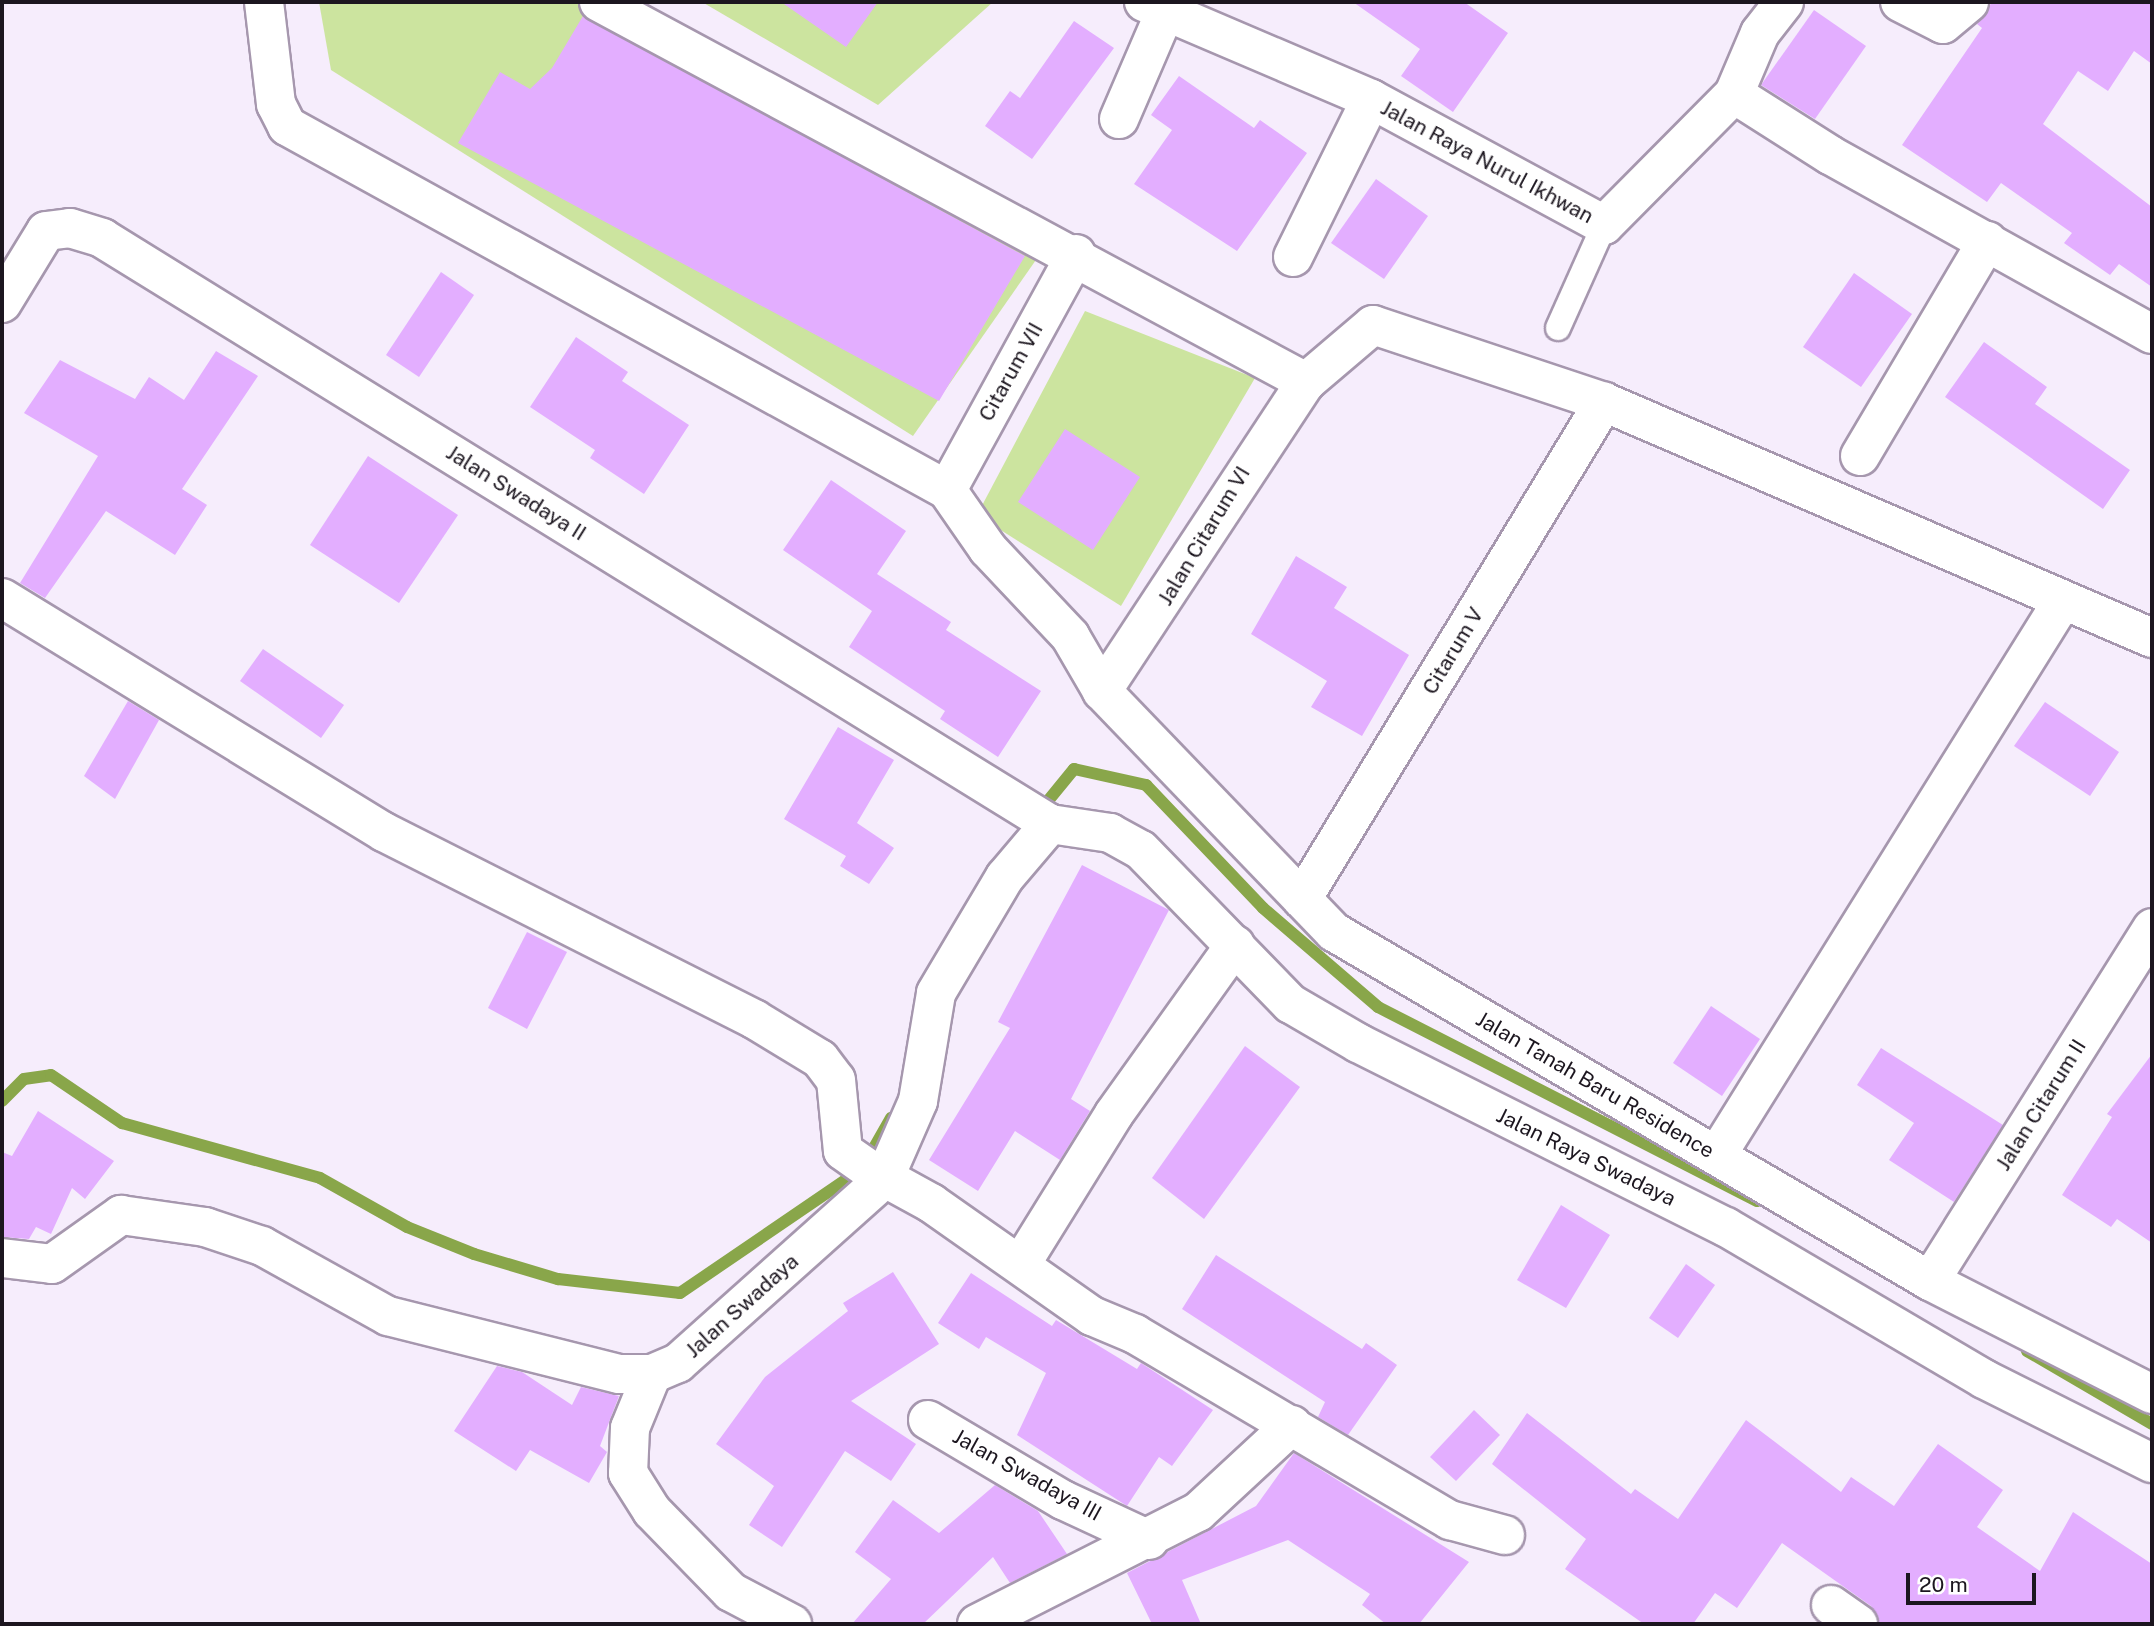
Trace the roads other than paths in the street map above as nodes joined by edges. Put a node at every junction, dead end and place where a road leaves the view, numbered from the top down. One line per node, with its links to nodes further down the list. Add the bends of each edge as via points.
1 (264, 2): 20 (street, via 276,104 287,126 313,146)
2 (599, 2): 12 (street)
3 (1784, 2): 7 (street, via 1760,33)
4 (1900, 2): 5 (street, via 1943,24)
5 (1969, 2)
6 (1155, 6): 8 (street, Jalan Raya Nurul Ikhwan); 9 (street)
7 (1734, 94): 10 (street, Jalan Raya Nurul Ikhwan); 11 (street)
8 (1371, 99): 10 (street, Jalan Raya Nurul Ikhwan); 13 (street)
9 (1119, 120)
10 (1604, 225): 15 (lane)
11 (1987, 241): 16 (street); 19 (street)
12 (1076, 254): 17 (street); 20 (street, Citarum VII)
13 (1293, 257)
14 (2, 303): 25 (street, Jalan Swadaya II, via 46,230 70,228 102,237)
15 (1558, 328)
16 (2152, 334)
17 (1306, 382): 18 (street, Jalan Citarum VI, via 1373,325); 24 (street, Jalan Citarum VI)
18 (1604, 402): 22 (street); 26 (street, Citarum V)
19 (1860, 456)
20 (947, 490): 24 (street, Jalan Tanah Baru Residence, via 988,550 1070,636)
21 (2, 598): 30 (street, via 384,832 754,1019 820,1059 836,1080)
22 (2063, 600): 23 (street); 29 (street)
23 (2152, 638)
24 (1102, 691): 26 (street, Jalan Tanah Baru Residence)
25 (1040, 816): 28 (street, Jalan Raya Swadaya, via 1110,833 1141,850); 30 (street, Jalan Swadaya, via 936,993 918,1101)
26 (1303, 899): 29 (street, Jalan Tanah Baru Residence, via 1334,932)
27 (2152, 928): 33 (street, Jalan Citarum II)
28 (1235, 945): 32 (street, via 1107,1125); 38 (street, Jalan Raya Swadaya, via 1291,1004 1358,1043 1703,1215 1984,1378)
29 (1717, 1155): 33 (street, Jalan Tanah Baru Residence)
30 (865, 1166): 32 (street); 34 (street, Jalan Swadaya, via 678,1363)
31 (2, 1258): 34 (street, Jalan Swadaya, via 52,1264 121,1216 205,1227 262,1246 388,1316 619,1374)
32 (1021, 1264): 37 (street, via 1092,1316)
33 (1930, 1281): 35 (street, Jalan Tanah Baru Residence)
34 (652, 1374): 41 (street, via 630,1428 628,1472 652,1511 730,1592)
35 (2152, 1394)
36 (928, 1420): 40 (street, Jalan Swadaya III, via 1063,1500)
37 (1292, 1425): 39 (street, via 1450,1520); 40 (street, via 1223,1493)
38 (2152, 1463)
39 (1504, 1535)
40 (1149, 1540): 42 (street)
41 (792, 1624)
42 (977, 1624)

